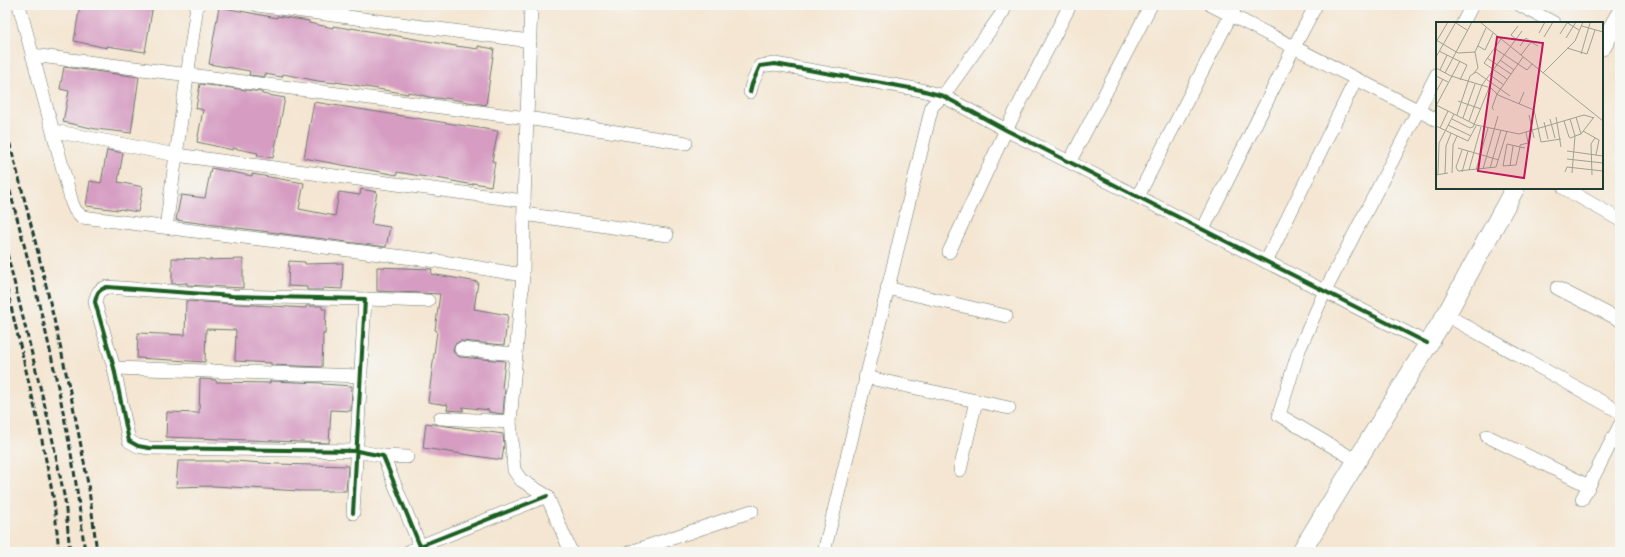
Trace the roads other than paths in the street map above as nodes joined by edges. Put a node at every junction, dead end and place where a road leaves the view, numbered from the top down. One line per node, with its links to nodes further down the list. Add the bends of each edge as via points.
1 (19, 5): 19 (street)
2 (197, 5): 20 (street)
3 (257, 5): 16 (street)
4 (532, 5): 16 (street)
5 (1005, 5): 24 (street, via 1003,12)
6 (1070, 5): 28 (street)
7 (1151, 5): 32 (street)
8 (1210, 5): 12 (street)
9 (1316, 5): 18 (street)
10 (1472, 5): 14 (street)
11 (1520, 5): 15 (street)
12 (1234, 10): 18 (street); 35 (street)
13 (1620, 15): 17 (main road)
14 (1464, 22)
15 (1552, 22)
16 (530, 41): 26 (street)
17 (1603, 44)
18 (1294, 47): 22 (street); 40 (street)
19 (32, 54): 20 (street); 29 (street)
20 (187, 74): 26 (street); 31 (street)
21 (1436, 76): 25 (street)
22 (1356, 79): 25 (street); 43 (street)
23 (750, 92): 24 (street, via 760,66 775,64)
24 (943, 96): 28 (street); 45 (street, via 932,106)
25 (1419, 110): 27 (street); 47 (street)
26 (527, 118): 30 (street); 36 (street)
27 (1436, 119)
28 (1006, 130): 32 (street); 42 (street)
29 (54, 131): 31 (street); 39 (street, via 72,203 82,217)
30 (686, 143)
31 (176, 155): 36 (street); 39 (street)
32 (1070, 161): 35 (street)
33 (1514, 189): 50 (main road)
34 (1566, 189): 38 (street)
35 (1138, 196): 40 (street)
36 (524, 201): 37 (street)
37 (524, 214): 41 (street); 44 (street)
38 (1620, 220)
39 (166, 227): 44 (street, via 437,261)
40 (1203, 229): 43 (street)
41 (667, 235)
42 (949, 252)
43 (1266, 262): 47 (street)
44 (523, 275): 55 (street)
45 (887, 288): 51 (street); 58 (street)
46 (1557, 288): 52 (street)
47 (1325, 291): 53 (street); 69 (street, via 1299,350 1279,415)
48 (365, 299): 49 (street); 56 (street, via 232,296 107,287 100,290 95,302); 57 (street)
49 (428, 301)
50 (1446, 315): 53 (main road); 61 (street)
51 (1006, 316)
52 (1620, 320)
53 (1427, 343): 69 (main road)
54 (461, 349): 55 (street)
55 (516, 354): 63 (street)
56 (114, 368): 57 (street); 66 (street, via 129,442 138,446)
57 (361, 376): 66 (street)
58 (865, 377): 59 (street); 80 (street)
59 (976, 401): 60 (street); 70 (street)
60 (1009, 408)
61 (1620, 412)
62 (440, 418): 63 (street)
63 (510, 422): 72 (street, via 514,470 521,480)
64 (1620, 425): 71 (street)
65 (1487, 436): 71 (street)
66 (357, 452): 67 (street); 75 (street)
67 (383, 456): 68 (street); 76 (street)
68 (407, 457)
69 (1357, 461): 81 (main road)
70 (960, 470)
71 (1589, 486): 73 (street)
72 (547, 496): 76 (street); 78 (street)
73 (1582, 499)
74 (752, 511): 79 (street)
75 (353, 513)
76 (422, 549): 77 (street)
77 (408, 552)
78 (572, 552)
79 (631, 552)
80 (824, 552)
81 (1301, 552)

